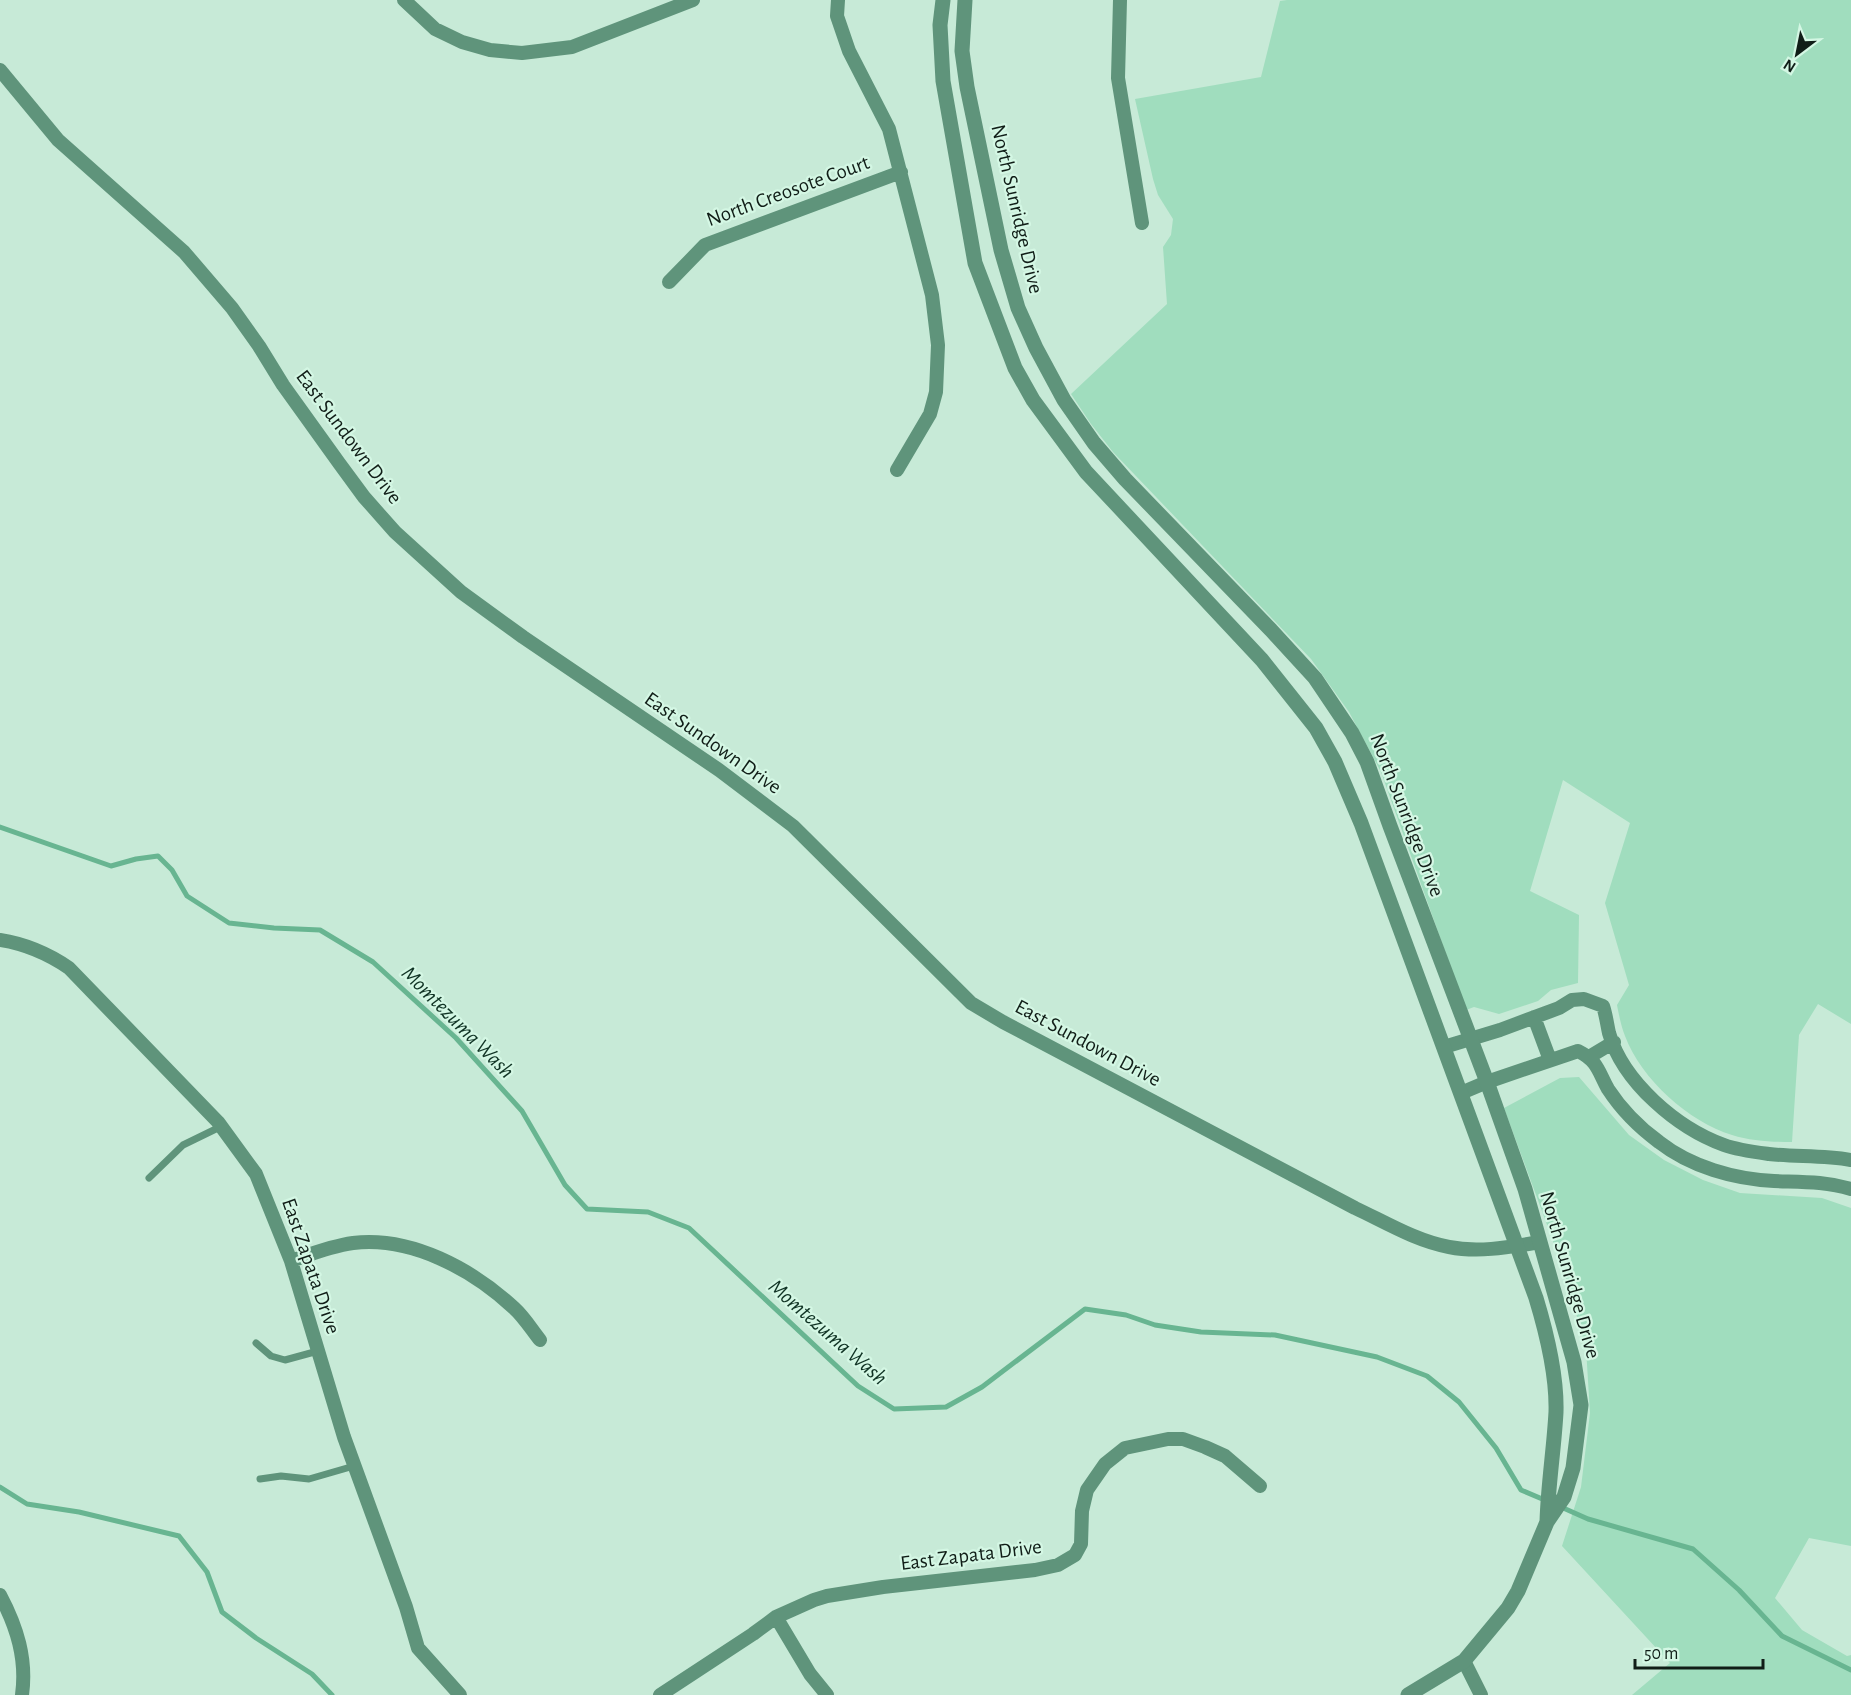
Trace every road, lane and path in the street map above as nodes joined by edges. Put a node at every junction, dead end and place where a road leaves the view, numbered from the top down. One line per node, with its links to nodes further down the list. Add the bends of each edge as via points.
1 (404, 0): 2 (street, via 435,29 462,42 522,53 572,46)
2 (693, 0)
3 (838, 0): 8 (street, via 837,16 849,51 889,129)
4 (943, 0): 16 (street, North Sunridge Drive, via 943,81 975,263 1015,368 1033,400 1086,472 1262,660 1316,728 1361,823)
5 (966, 0): 14 (street, North Sunridge Drive, via 962,51 967,87 1001,250 1018,308 1036,348 1064,400 1094,443 1308,670 1352,733 1367,762)
6 (1120, 0): 9 (street, via 1118,78)
7 (0, 70): 26 (street, East Sundown Drive, via 58,140 190,259 232,308 352,480 395,532 461,592 719,770 793,826 971,1003 1414,1236 1448,1247 1485,1250)
8 (901, 172): 10 (street, North Creosote Court, via 705,245); 11 (street, via 932,295 938,345 936,392 930,414)
9 (1142, 223)
10 (669, 282)
11 (897, 470)
12 (0, 940): 21 (street, East Zapata Drive, via 38,950 69,968)
13 (1534, 1017): 14 (street); 15 (street, via 1572,1000 1593,1001 1603,1006); 18 (street)
14 (1471, 1039): 16 (street); 19 (street, North Sunridge Drive)
15 (1614, 1042): 17 (street); 22 (street, via 1632,1077 1651,1098 1678,1122 1702,1135 1725,1146 1749,1151)
16 (1444, 1047): 20 (street, North Sunridge Drive)
17 (1589, 1057): 18 (street, via 1578,1051); 24 (street, via 1608,1089 1640,1126 1679,1155 1741,1177 1812,1181)
18 (1550, 1060): 19 (street)
19 (1487, 1082): 20 (street); 25 (street, North Sunridge Drive)
20 (1461, 1093): 26 (street, North Sunridge Drive)
21 (222, 1126): 23 (lane, via 183,1145); 27 (street, East Zapata Drive, via 256,1174)
22 (1851, 1160)
23 (149, 1178)
24 (1851, 1189)
25 (1540, 1242): 26 (street, East Sundown Drive); 34 (street, North Sunridge Drive, via 1575,1362 1581,1405 1567,1488)
26 (1517, 1246): 34 (street, North Sunridge Drive, via 1545,1329 1552,1371 1556,1410)
27 (291, 1261): 28 (street, via 354,1243 404,1245 476,1278 516,1309); 30 (street, East Zapata Drive)
28 (540, 1340)
29 (256, 1343): 30 (lane, via 271,1356 285,1360)
30 (318, 1350): 31 (street, East Zapata Drive)
31 (354, 1466): 32 (lane, via 309,1479); 39 (street, East Zapata Drive, via 418,1648)
32 (260, 1479)
33 (1260, 1486): 36 (street, East Zapata Drive, via 1225,1456 1205,1447 1183,1439 1146,1442 1125,1448 1105,1464 1087,1490 1081,1544 1076,1555 1058,1565 827,1596)
34 (1547, 1522): 37 (street, North Sunridge Drive, via 1508,1608)
35 (0, 1596): 38 (street, via 13,1619 22,1654)
36 (776, 1617): 40 (street, East Zapata Drive); 41 (street)
37 (1464, 1661): 42 (street, North Sunridge Drive); 43 (street)
38 (22, 1695)
39 (460, 1695)
40 (660, 1695)
41 (827, 1695)
42 (1408, 1695)
43 (1481, 1695)

